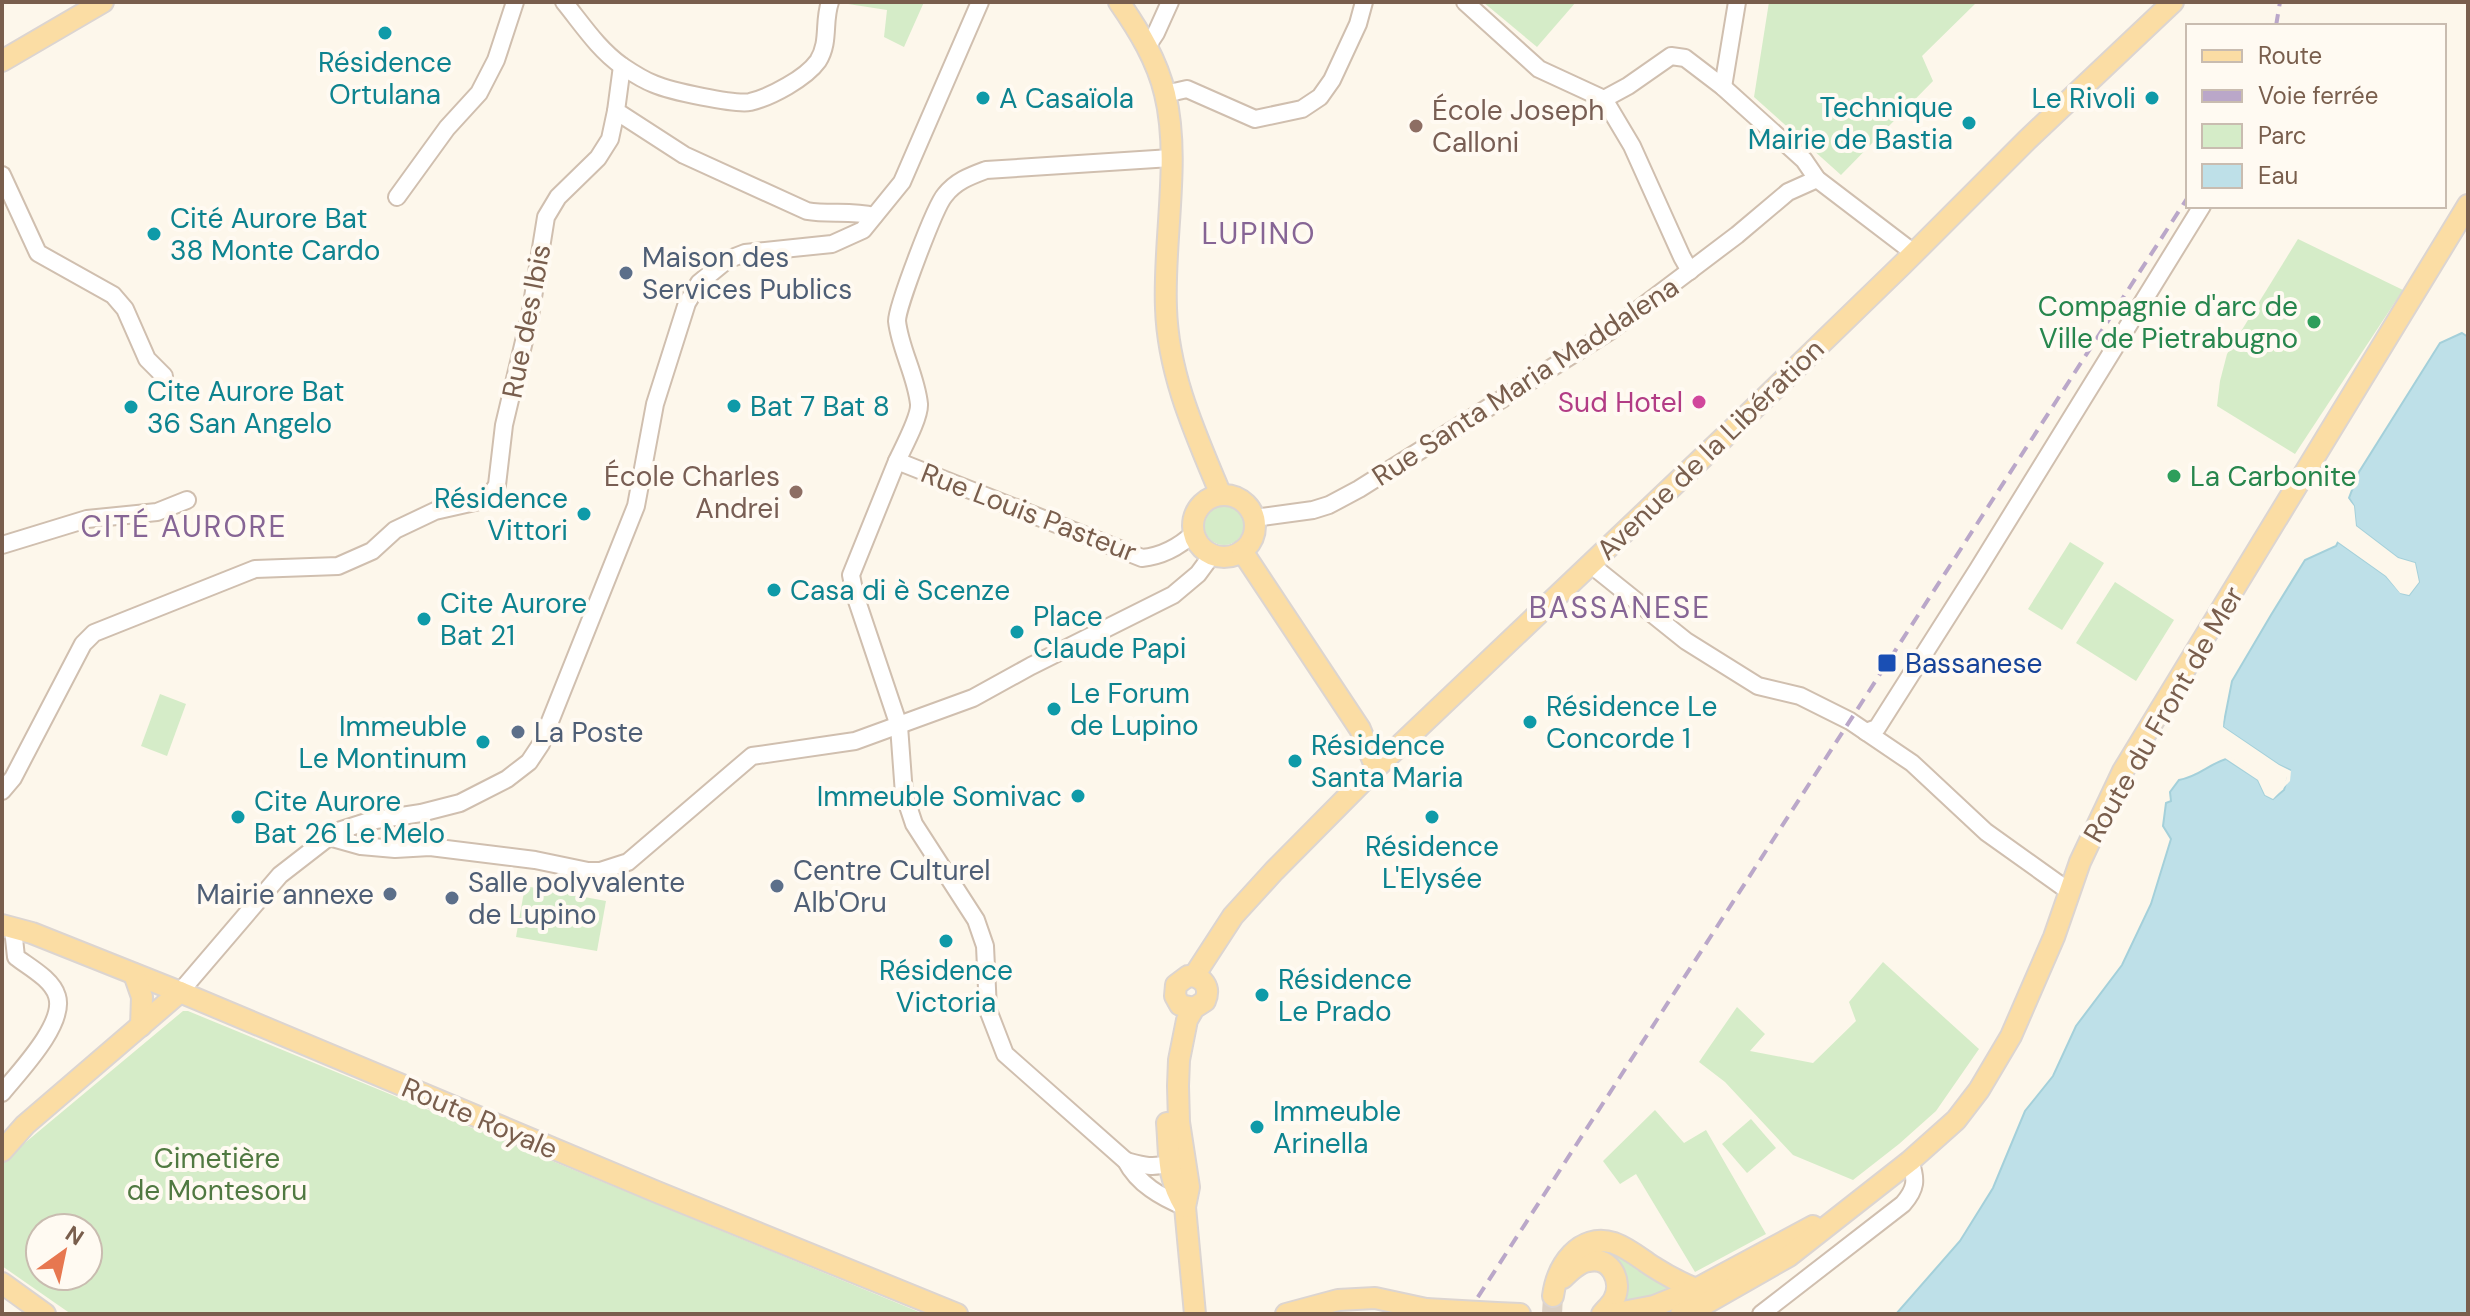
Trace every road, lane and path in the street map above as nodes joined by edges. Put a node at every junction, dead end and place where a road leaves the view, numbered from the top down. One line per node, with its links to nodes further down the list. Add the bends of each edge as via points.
1 (103, 2): 13 (main road)
2 (515, 2): 22 (street, via 479,93)
3 (564, 2): 14 (street, via 602,50)
4 (830, 2): 14 (street, via 825,48 816,65 791,85 748,102 654,84)
5 (980, 2): 25 (street, via 902,182)
6 (1119, 2): 12 (main road)
7 (1170, 2): 12 (street)
8 (1364, 2): 16 (street, via 1332,80 1302,109 1255,119 1187,89)
9 (1465, 2): 17 (street, via 1539,69)
10 (1737, 2): 15 (street)
11 (2173, 2): 26 (main road, Avenue de la Libération)
12 (1148, 45): 16 (main road)
13 (2, 61)
14 (622, 66): 18 (street, Rue des Ibis)
15 (1723, 87): 17 (street, via 1685,58 1671,56); 21 (street, via 1804,160)
16 (1165, 94): 19 (main road)
17 (1604, 99): 27 (street, via 1632,146)
18 (616, 111): 25 (street, via 684,155 807,211); 43 (street, Rue des Ibis, via 610,139 598,158 558,197 546,217 497,485 488,499 435,511 338,566 255,569 94,633)
19 (1171, 158): 29 (street, Rue Louis Pasteur, via 986,170 960,180 943,196 897,316 919,407); 30 (main road, via 1166,310 1170,348 1190,420)
20 (2, 175): 28 (street, via 38,253 113,295 125,309 147,359)
21 (1817, 179): 26 (street); 27 (street, Rue Santa Maria Maddalena, via 1788,192)
22 (397, 197)
23 (2468, 205): 45 (main road, Route du Front de Mer, via 2123,771)
24 (2201, 208): 40 (street, via 1877,728)
25 (874, 216): 44 (street, via 863,230 832,244 727,260 699,283 677,331 655,404 636,506 547,731 529,762 460,803 369,821)
26 (1914, 253): 37 (main road, Avenue de la Libération)
27 (1690, 271): 32 (street, Rue Santa Maria Maddalena, via 1610,331 1359,489 1313,510)
28 (164, 376)
29 (897, 461): 33 (street, Rue Louis Pasteur, via 1142,558 1182,545); 38 (street, via 851,575)
30 (1221, 495): 32 (main road, via 1242,500); 33 (main road, via 1199,507)
31 (187, 500): 34 (street, via 157,512 87,519)
32 (1254, 518): 35 (main road, via 1253,537)
33 (1194, 533): 36 (main road)
34 (2, 545)
35 (1242, 551): 36 (main road); 39 (main road)
36 (1212, 555): 38 (street, via 1173,595 973,698)
37 (1590, 564): 40 (street, via 1686,641 1758,686 1800,696); 41 (main road, Avenue de la Libération)
38 (899, 726): 44 (street, via 855,741 752,756 628,862 600,871 430,847 361,846); 55 (street, via 904,794 914,824 976,920 985,946 988,1010 1005,1054)
39 (1360, 729): 41 (main road); 42 (main road)
40 (1866, 732): 45 (street, via 1912,763 1986,832)
41 (1398, 748): 42 (main road, Avenue de la Libération)
42 (1376, 768): 49 (main road, Avenue de la Libération, via 1233,916 1194,976 1183,977 1176,985 1175,996)
43 (2, 791)
44 (329, 837): 48 (street, via 271,884)
45 (2070, 892): 56 (main road, Route du Front de Mer, via 1997,1063 1956,1120)
46 (7, 927): 47 (main road, Route Royale); 51 (street, via 16,957 45,979 58,997 46,1037)
47 (134, 974): 48 (main road, Route Royale); 50 (main road, via 142,997)
48 (180, 992): 50 (main road); 67 (main road, Route Royale)
49 (1187, 1006): 57 (main road, via 1165,1069); 59 (main road, via 1178,1086 1189,1187)
50 (141, 1026): 52 (main road)
51 (2, 1093)
52 (25, 1125): 53 (main road); 54 (main road)
53 (2, 1133)
54 (2, 1151)
55 (1126, 1161): 57 (street, via 1145,1167); 58 (street)
56 (1910, 1161): 60 (main road, Route du Front de Mer); 76 (street, via 1914,1191 1903,1204)
57 (1160, 1164): 58 (street); 59 (main road)
58 (1147, 1185): 59 (street)
59 (1185, 1207): 62 (main road)
60 (1853, 1207): 63 (main road, Route du Front de Mer); 75 (main road, Route du Front de Mer, via 1789,1256)
61 (2, 1283): 66 (main road)
62 (1194, 1287): 68 (main road); 69 (main road)
63 (1696, 1289): 73 (main road, via 1624,1248 1593,1242 1563,1263 1554,1292 1580,1264 1603,1263 1618,1281 1616,1297); 74 (main road, Route du Front de Mer, via 1654,1306)
64 (1426, 1309): 65 (main road, bridge); 70 (main road, via 1375,1298 1338,1300); 71 (main road)
65 (1497, 1313): 72 (main road)
66 (45, 1314)
67 (957, 1314)
68 (1195, 1314)
69 (1210, 1314)
70 (1286, 1314)
71 (1342, 1314)
72 (1520, 1314)
73 (1602, 1314)
74 (1612, 1314)
75 (1681, 1314)
76 (1761, 1314)

